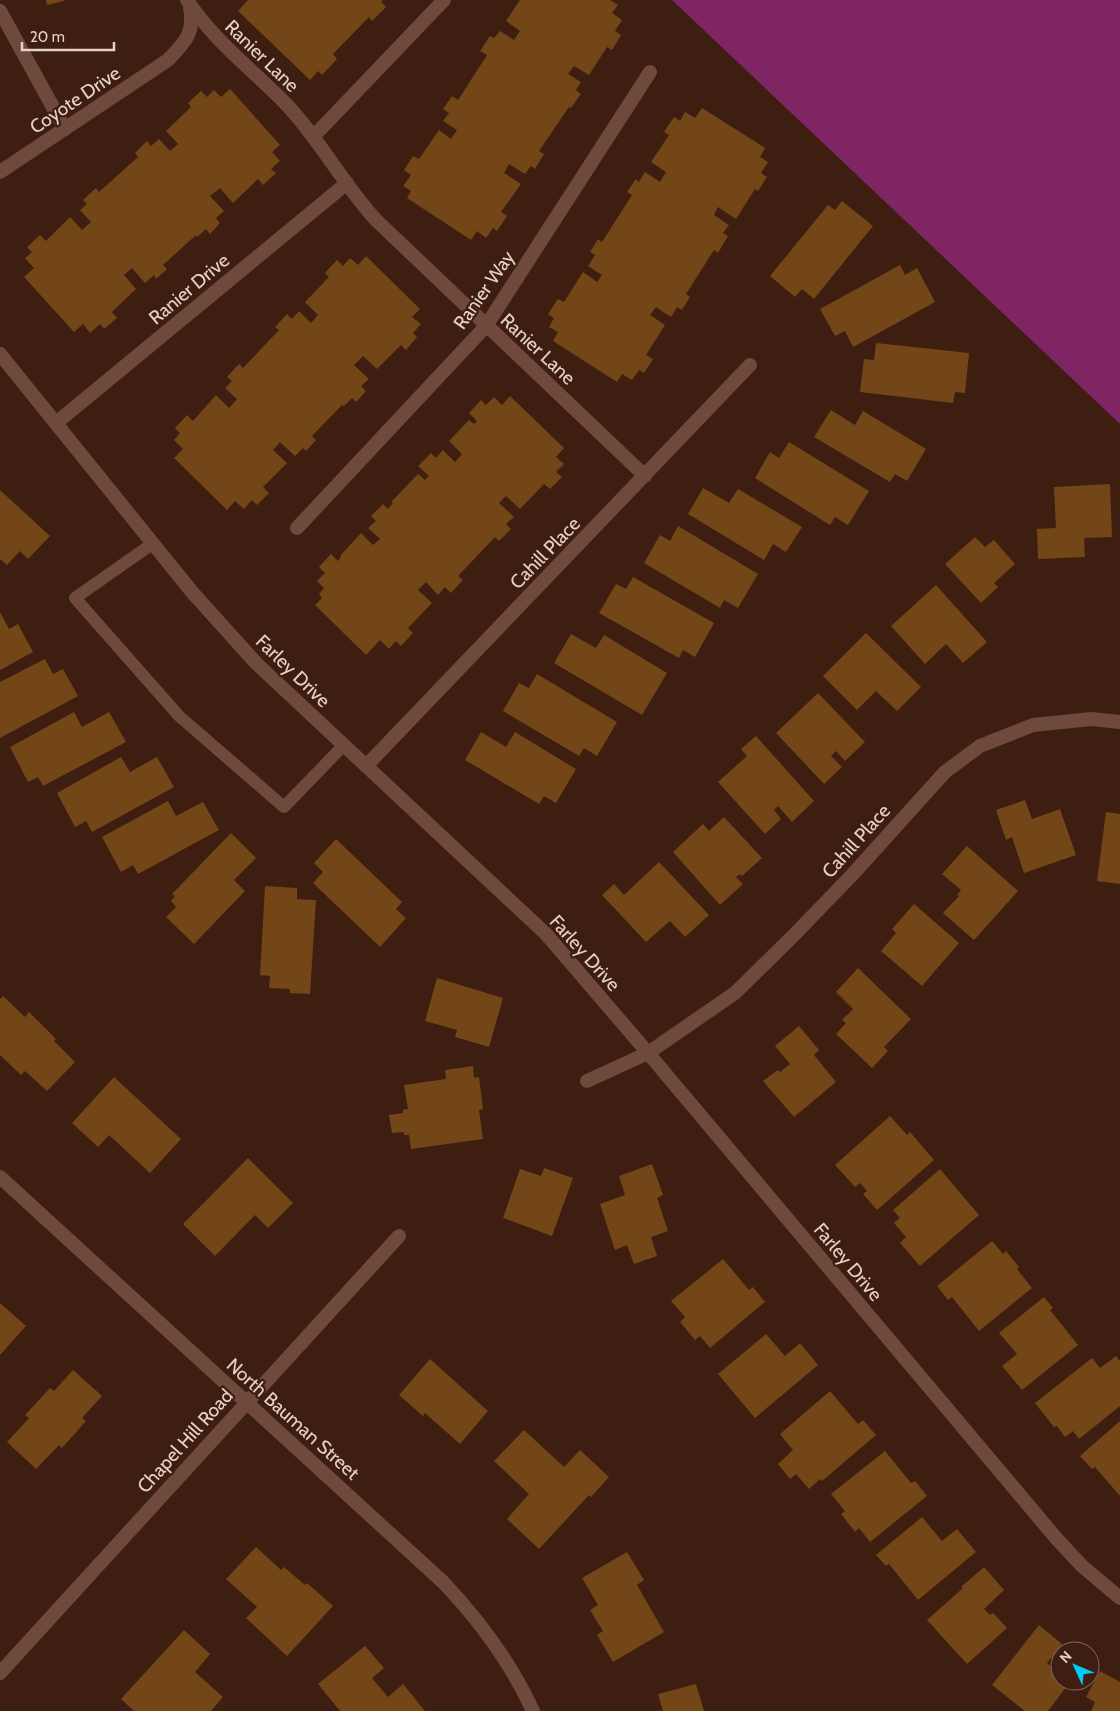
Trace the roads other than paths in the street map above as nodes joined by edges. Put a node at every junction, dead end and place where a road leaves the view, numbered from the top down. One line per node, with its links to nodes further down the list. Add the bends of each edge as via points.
1 (444, 0): 6 (street)
2 (190, 2): 5 (street, Coyote Drive, via 193,22 183,45 168,60); 6 (street, Ranier Lane, via 210,31 287,105)
3 (0, 12): 5 (street)
4 (650, 72): 9 (street, Ranier Way)
5 (65, 129): 7 (street, Coyote Drive)
6 (314, 136): 8 (street, Ranier Lane)
7 (0, 172)
8 (347, 183): 9 (street, Ranier Lane, via 376,220); 12 (street, Ranier Drive)
9 (486, 326): 13 (street, Ranier Lane); 14 (street, Ranier Way)
10 (0, 354): 12 (street, Farley Drive)
11 (750, 365): 13 (street, Cahill Place)
12 (56, 423): 15 (street, Farley Drive)
13 (645, 476): 18 (street, Cahill Place)
14 (298, 528)
15 (152, 544): 17 (street, Farley Drive, via 236,642); 17 (lane, via 75,598 179,716 284,807)
16 (1120, 722): 19 (street, Cahill Place, via 1091,719 1034,725 980,746 945,772 845,882 735,993)
17 (343, 746): 18 (street, Farley Drive)
18 (366, 766): 19 (street, Farley Drive, via 546,934)
19 (648, 1053): 20 (street, Cahill Place); 24 (street, Farley Drive, via 1056,1538 1082,1566)
20 (587, 1081)
21 (0, 1178): 23 (street, North Bauman Street)
22 (399, 1236): 23 (street, Chapel Hill Road)
23 (246, 1402): 25 (street, Chapel Hill Road); 26 (street, North Bauman Street, via 426,1566 462,1603 508,1663)
24 (1120, 1598)
25 (0, 1673)
26 (533, 1711)

